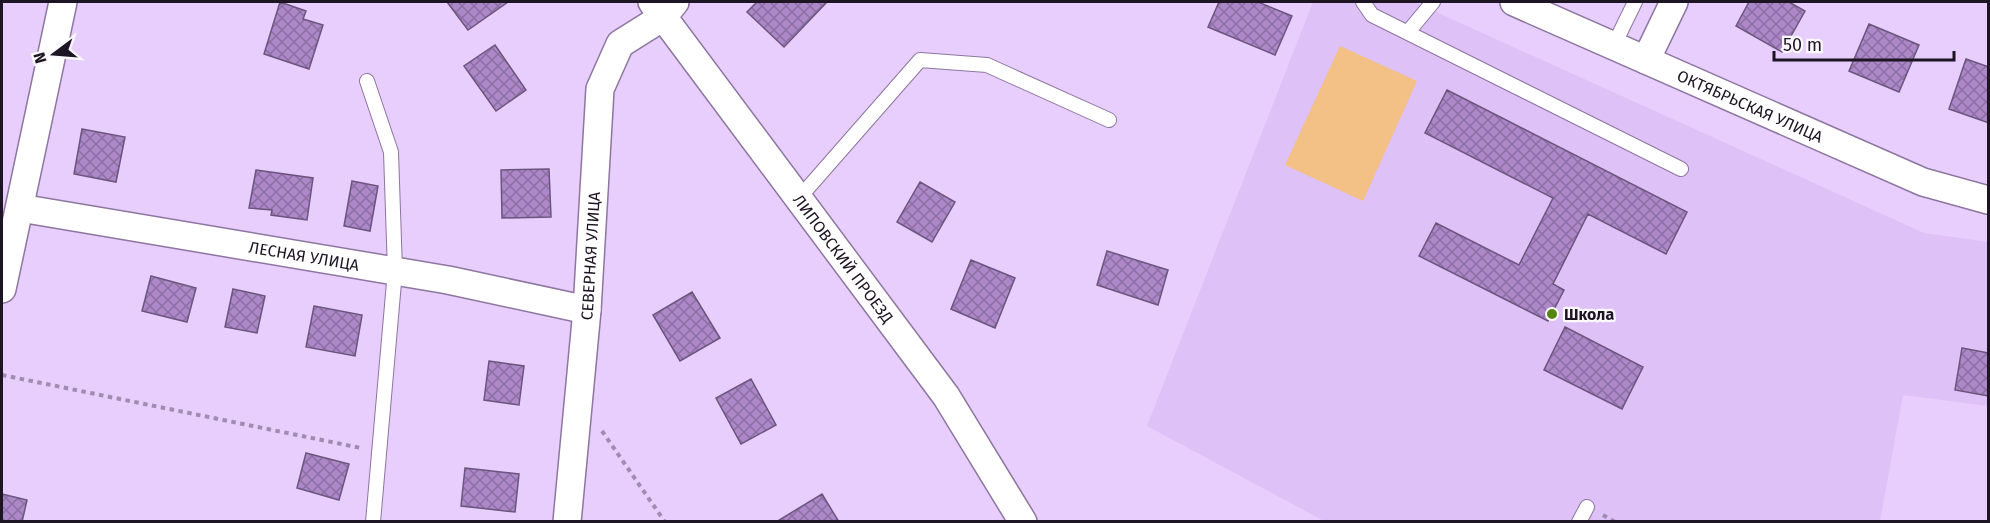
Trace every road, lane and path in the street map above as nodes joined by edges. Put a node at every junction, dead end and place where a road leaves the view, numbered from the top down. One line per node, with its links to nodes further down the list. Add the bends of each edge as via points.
1 (63, 2): 16 (street)
2 (1363, 2): 8 (lane, via 1372,15)
3 (1433, 2): 8 (lane)
4 (1514, 2): 9 (street, ОКТЯБРЬСКАЯ УЛИЦА)
5 (1635, 2): 9 (lane)
6 (1674, 2): 10 (street)
7 (664, 6): 14 (street, ЛИПОВСКИЙ ПРОЕЗД); 19 (street, СЕВЕРНАЯ УЛИЦА, via 620,44 600,89)
8 (1408, 32): 13 (lane)
9 (1613, 47): 10 (street, ОКТЯБРЬСКАЯ УЛИЦА)
10 (1646, 60): 15 (street, ОКТЯБРЬСКАЯ УЛИЦА, via 1923,182)
11 (367, 81): 17 (lane, via 391,152)
12 (1109, 120): 14 (lane, via 987,65 920,60)
13 (1681, 169)
14 (800, 197): 27 (street, ЛИПОВСКИЙ ПРОЕЗД, via 946,396)
15 (1989, 200)
16 (20, 208): 17 (street, ЛЕСНАЯ УЛИЦА); 18 (street)
17 (395, 271): 19 (street, ЛЕСНАЯ УЛИЦА); 22 (lane)
18 (2, 289)
19 (587, 310): 21 (street, СЕВЕРНАЯ УЛИЦА)
20 (2, 375): 22 (path)
21 (578, 399): 25 (street, СЕВЕРНАЯ УЛИЦА); 26 (path)
22 (380, 452): 24 (lane)
23 (1587, 507): 28 (lane)
24 (373, 522)
25 (567, 522)
26 (665, 522)
27 (1023, 522)
28 (1579, 522)

